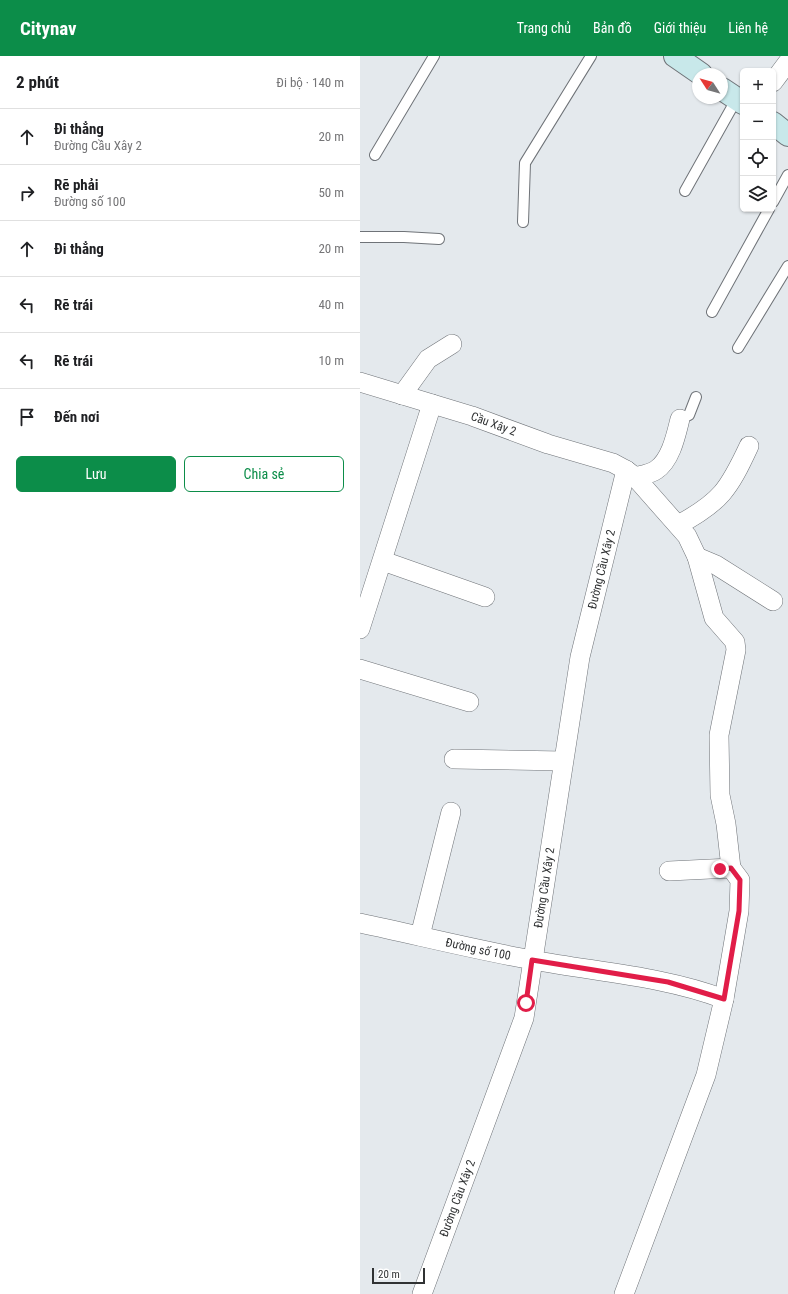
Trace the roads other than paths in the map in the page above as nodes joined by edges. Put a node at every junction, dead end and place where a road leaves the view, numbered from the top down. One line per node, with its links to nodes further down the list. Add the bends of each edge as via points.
1 (434, 56): 10 (lane)
2 (591, 56): 15 (lane, via 525,163)
3 (675, 56): 5 (main road)
4 (788, 62): 6 (street)
5 (692, 68)
6 (776, 78)
7 (734, 97): 12 (lane)
8 (776, 125): 9 (main road)
9 (788, 135)
10 (374, 155)
11 (788, 175): 13 (lane)
12 (685, 191)
13 (776, 197)
14 (767, 212): 19 (lane)
15 (523, 222)
16 (360, 238): 17 (lane)
17 (439, 239)
18 (788, 266): 21 (lane)
19 (712, 312)
20 (452, 344): 23 (street, via 428,359)
21 (738, 348)
22 (360, 382): 23 (street, Cầu Xây 2)
23 (402, 395): 25 (street, Cầu Xây 2)
24 (696, 397): 26 (lane, via 689,415)
25 (432, 404): 28 (street, Cầu Xây 2, via 548,444 613,463); 31 (street)
26 (680, 419): 28 (street, via 672,446 657,469)
27 (749, 446): 29 (street, via 723,494)
28 (630, 473): 29 (street); 38 (street, Đường Cầu Xây 2, via 580,658)
29 (678, 525): 30 (street, via 687,536)
30 (697, 557): 33 (street, via 716,565); 40 (street, via 714,618 735,642 736,650 719,735 720,796)
31 (383, 561): 32 (street); 34 (street)
32 (485, 597)
33 (773, 601)
34 (360, 629)
35 (360, 669): 36 (street)
36 (469, 702)
37 (454, 759): 38 (street)
38 (564, 761): 44 (street, Đường Cầu Xây 2)
39 (451, 812): 43 (street)
40 (731, 868): 41 (street); 45 (street, via 740,880 739,911)
41 (669, 871)
42 (360, 923): 43 (street, Đường số 100)
43 (420, 936): 44 (street, Đường số 100)
44 (532, 960): 45 (street, Đường số 100, via 668,982); 46 (street, Đường Cầu Xây 2, via 524,1018)
45 (724, 999): 47 (street, via 706,1075)
46 (422, 1294)
47 (624, 1294)

